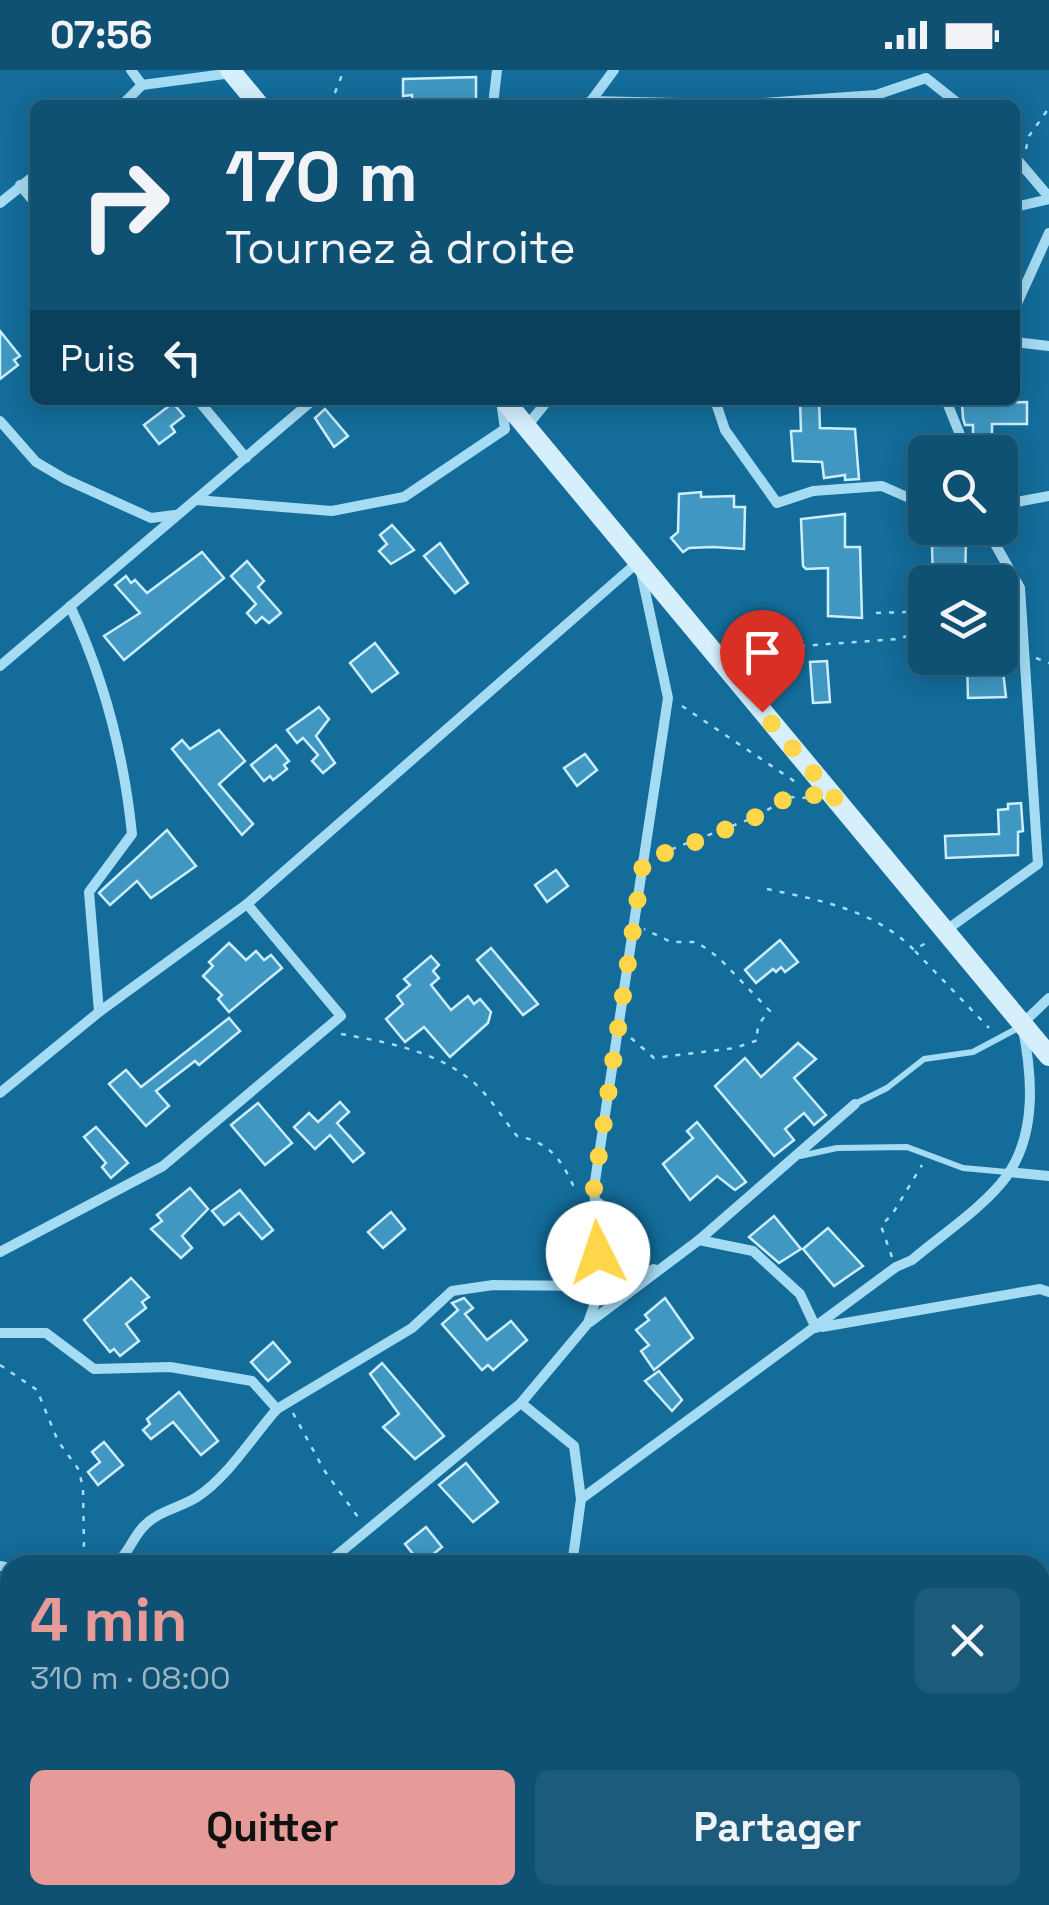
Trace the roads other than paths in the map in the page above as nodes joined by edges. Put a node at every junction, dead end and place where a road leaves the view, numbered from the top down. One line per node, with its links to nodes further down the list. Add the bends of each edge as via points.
1 (131, 70): 5 (street)
2 (497, 70): 8 (street)
3 (614, 70): 9 (street)
4 (231, 72): 5 (street); 7 (street)
5 (142, 85): 6 (street)
6 (127, 100)
7 (255, 100)
8 (494, 100)
9 (589, 100)
10 (813, 100): 11 (street, via 876,95 926,78)
11 (954, 100)
12 (1020, 162): 16 (street)
13 (30, 178): 14 (street)
14 (20, 185): 15 (street); 17 (street)
15 (30, 197)
16 (1049, 198): 18 (street)
17 (0, 203)
18 (1020, 206)
19 (1049, 233): 20 (street)
20 (1020, 297)
21 (1020, 343): 22 (street)
22 (1049, 346)
23 (202, 405): 32 (street)
24 (308, 405): 32 (street)
25 (504, 405): 30 (street)
26 (542, 405): 30 (street)
27 (717, 405): 34 (street, via 725,430 777,502 814,491 882,486)
28 (948, 405): 31 (street)
29 (0, 420): 37 (street, via 36,462 64,479 151,518)
30 (515, 428): 35 (street, via 404,497 332,510); 39 (street, via 544,449)
31 (960, 435)
32 (246, 458): 35 (street)
33 (1049, 496): 36 (street)
34 (908, 497)
35 (196, 500): 37 (street)
36 (1018, 502)
37 (179, 514): 40 (street)
38 (996, 545): 43 (street, via 1020,588)
39 (638, 562): 44 (street); 45 (street); 55 (street, via 668,698)
40 (70, 606): 41 (street); 47 (street, via 94,657 125,770 132,834 89,892)
41 (0, 666)
42 (1049, 850): 43 (street)
43 (1038, 864): 45 (street)
44 (247, 904): 47 (street); 57 (street, via 341,1016 164,1166)
45 (945, 931): 48 (street)
46 (1049, 998): 48 (street)
47 (98, 1012): 50 (street)
48 (1022, 1024): 49 (street); 51 (lane, via 973,1052 924,1058); 53 (street, via 1032,1074 1027,1124)
49 (1049, 1056)
50 (0, 1093)
51 (855, 1104): 52 (street)
52 (794, 1158): 53 (lane, via 837,1148 908,1147 963,1168); 56 (street)
53 (1010, 1172): 54 (street); 62 (street, via 912,1260)
54 (1049, 1176)
55 (594, 1188): 58 (street, via 616,1256 646,1272); 59 (street)
56 (699, 1240): 58 (street); 62 (street, via 753,1251 800,1294)
57 (0, 1252)
58 (664, 1266): 61 (street)
59 (600, 1286): 61 (street); 65 (street, via 452,1291 412,1328)
60 (1049, 1292): 62 (street)
61 (588, 1323): 64 (street)
62 (816, 1328): 66 (street)
63 (0, 1332): 65 (street, via 46,1332 94,1368 170,1367 252,1381)
64 (521, 1403): 66 (street, via 574,1446); 68 (street)
65 (277, 1410): 67 (street, via 214,1483 164,1509)
66 (581, 1499): 69 (street)
67 (126, 1555)
68 (337, 1555)
69 (573, 1555)

